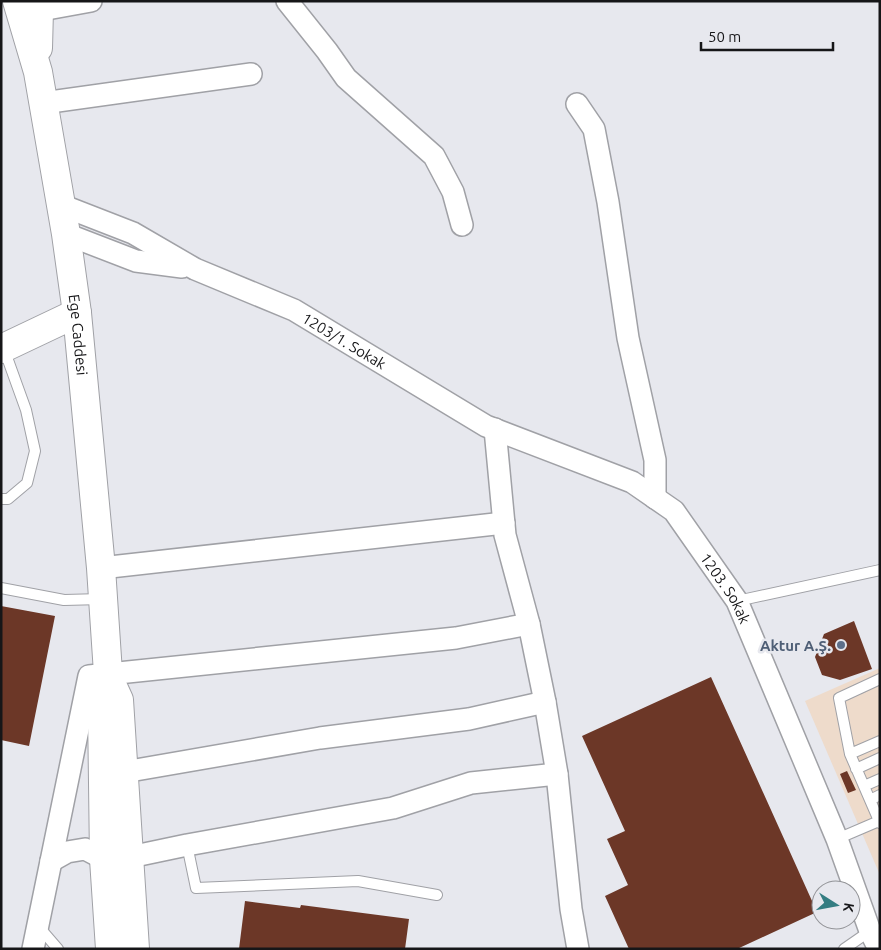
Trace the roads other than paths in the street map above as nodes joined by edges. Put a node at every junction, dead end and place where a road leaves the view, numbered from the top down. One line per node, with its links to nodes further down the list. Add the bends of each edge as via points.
1 (91, 1): 3 (street)
2 (287, 1): 8 (street, via 346,78 434,156 453,192)
3 (28, 7): 5 (street, Ege Caddesi)
4 (251, 74): 5 (street)
5 (43, 103): 7 (street, Ege Caddesi)
6 (577, 104): 14 (street, via 594,129 628,338 655,460)
7 (61, 206): 9 (street, Ege Caddesi); 10 (street, 1203/1. Sokak, via 133,233)
8 (462, 224)
9 (66, 234): 10 (street, 1203/1. Sokak, via 136,260); 11 (street, Ege Caddesi)
10 (195, 269): 13 (street, 1203/1. Sokak, via 294,310)
11 (77, 313): 12 (street); 17 (street, Ege Caddesi)
12 (2, 348): 15 (lane, via 26,410 35,451 27,483)
13 (490, 428): 14 (street, 1203. Sokak, via 632,482); 16 (street)
14 (655, 498): 21 (street, 1203. Sokak, via 674,511)
15 (1, 500)
16 (504, 523): 17 (street); 22 (street)
17 (101, 568): 20 (street, Ege Caddesi)
18 (880, 570): 21 (lane)
19 (1, 588): 20 (lane, via 64,600)
20 (103, 599): 23 (street, Ege Caddesi)
21 (737, 601): 36 (street, 1203. Sokak)
22 (528, 624): 23 (street, via 456,638); 25 (street)
23 (108, 674): 30 (street, via 119,700); 38 (street, via 102,707); 39 (street, via 89,676)
24 (880, 679): 27 (lane, via 839,698)
25 (545, 702): 30 (street, via 470,719 320,738); 31 (street)
26 (880, 741): 27 (lane)
27 (850, 754): 29 (lane)
28 (880, 758): 29 (lane)
29 (856, 769): 33 (lane)
30 (124, 772): 38 (street)
31 (557, 774): 37 (street, via 471,783 393,808); 47 (street)
32 (880, 779): 33 (lane)
33 (864, 786): 34 (lane)
34 (875, 798): 35 (lane)
35 (879, 818): 36 (lane)
36 (837, 839): 42 (street, 1203. Sokak)
37 (187, 845): 38 (street); 40 (lane, via 196,888 358,881)
38 (117, 858): 39 (street, via 85,849 67,852); 45 (street); 46 (street)
39 (51, 861): 41 (street)
40 (437, 895)
41 (38, 927): 43 (street); 44 (lane)
42 (875, 940): 48 (lane)
43 (33, 949)
44 (58, 949)
45 (110, 949)
46 (135, 949)
47 (578, 949)
48 (844, 949)

